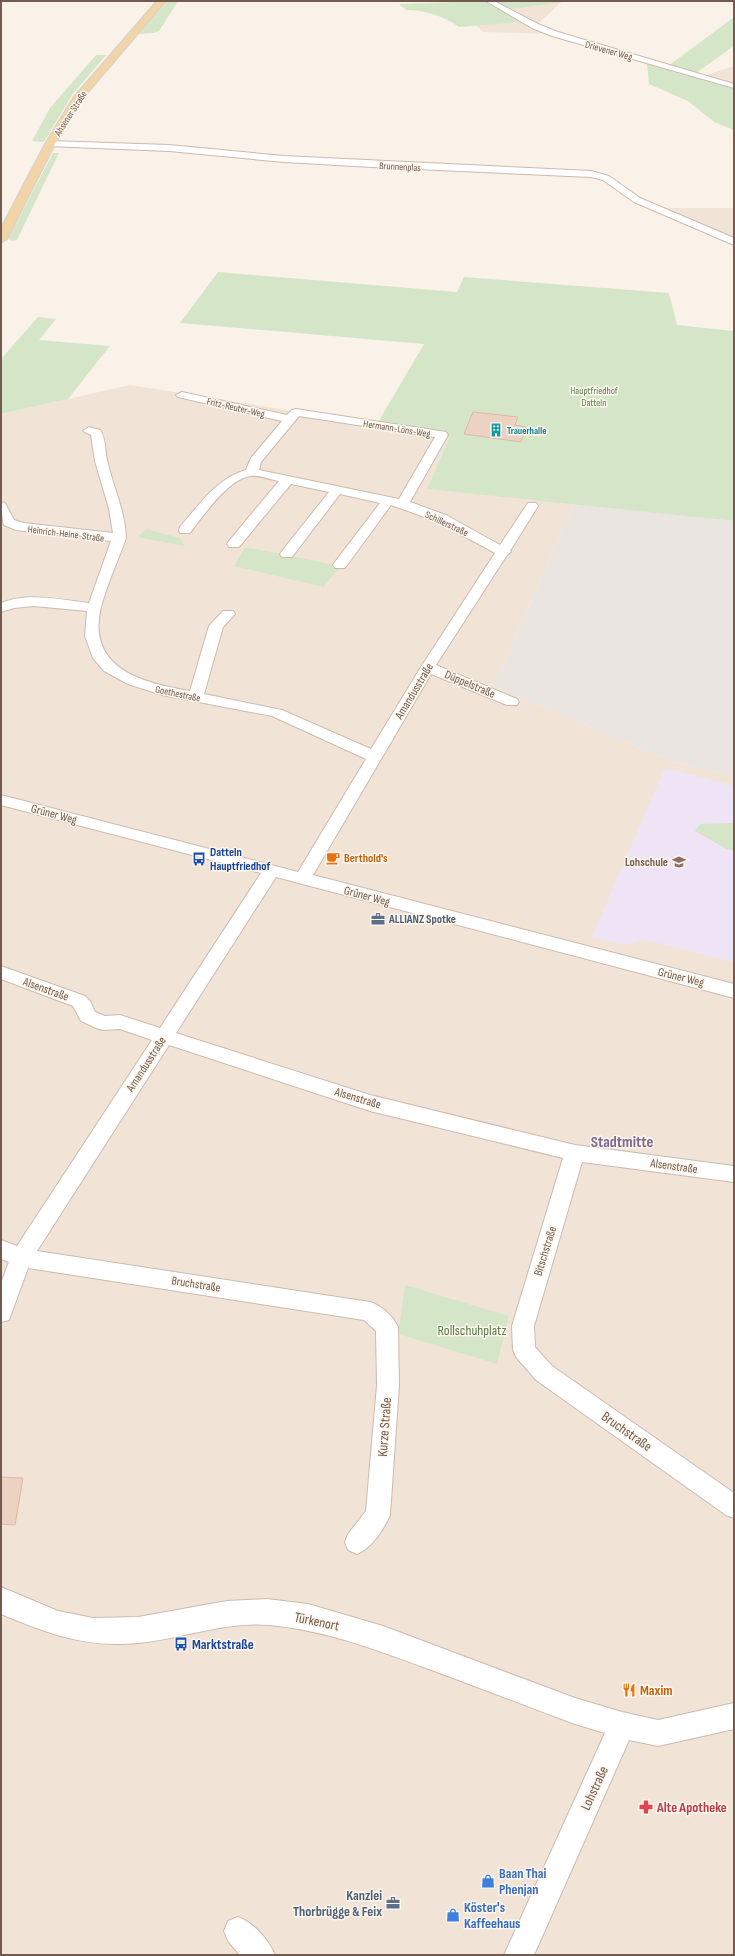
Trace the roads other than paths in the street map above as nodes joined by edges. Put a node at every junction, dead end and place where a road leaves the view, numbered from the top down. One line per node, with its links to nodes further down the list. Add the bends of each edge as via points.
1 (162, 1): 4 (main road, Ahsener Straße, via 78,98)
2 (489, 1): 3 (street, Drievener Weg, via 535,26 556,34)
3 (734, 86)
4 (50, 144): 5 (main road, Ahsener Straße); 6 (street, Brunnenplas, via 168,148 365,164 591,174 606,178 637,200)
5 (1, 239)
6 (734, 242)
7 (182, 395): 8 (street, Fritz-Reuter-Weg)
8 (293, 416): 10 (street, via 255,461); 14 (street, Hermann-Löns-Weg, via 442,435)
9 (89, 430): 18 (street, Goethestraße, via 96,433 119,528)
10 (252, 472): 11 (street, Schillerstraße); 17 (street, via 243,473 229,481)
11 (288, 479): 12 (street, Schillerstraße); 19 (street)
12 (338, 489): 13 (street, Schillerstraße); 21 (street)
13 (389, 500): 14 (street, Schillerstraße); 22 (street)
14 (403, 504): 20 (street, Schillerstraße, via 441,518)
15 (1, 506): 18 (street, Heinrich-Heine-Straße, via 9,522 21,527)
16 (532, 506): 20 (street, Amandusstraße)
17 (185, 530)
18 (119, 538): 24 (street, Goethestraße)
19 (234, 544)
20 (504, 552): 26 (street, Amandusstraße)
21 (287, 554)
22 (340, 565)
23 (1, 608): 24 (street, via 10,603 29,602)
24 (94, 608): 27 (street, Goethestraße, via 92,636 100,658 109,668 133,681 162,691)
25 (228, 614): 27 (street, via 216,626)
26 (428, 667): 28 (street, Düppelstraße); 29 (street, Amandusstraße)
27 (196, 697): 29 (street, Goethestraße, via 277,713)
28 (512, 702)
29 (375, 757): 32 (street, Amandusstraße)
30 (1, 800): 31 (street, Grüner Weg)
31 (271, 871): 32 (street, Grüner Weg); 35 (street, Amandusstraße)
32 (302, 879): 34 (street, Grüner Weg)
33 (1, 972): 35 (street, Alsenstraße, via 78,1001 84,1006 88,1016 95,1020 103,1023 120,1022)
34 (734, 991)
35 (164, 1037): 36 (street, Alsenstraße, via 370,1103); 39 (street, Amandusstraße)
36 (575, 1152): 37 (street, Alsenstraße); 42 (street, Bitschstraße, via 523,1326)
37 (734, 1174)
38 (1, 1249): 39 (street)
39 (21, 1258): 40 (street, Bruchstraße); 41 (street)
40 (370, 1311): 44 (street, Kurze Straße, via 387,1327 388,1385 378,1515)
41 (1, 1313)
42 (524, 1350): 43 (street, Bruchstraße, via 544,1373)
43 (734, 1507)
44 (357, 1542)
45 (1, 1600): 47 (street, Türkenort, via 58,1624 93,1631 138,1630 226,1614 267,1612 308,1617 383,1639 575,1711)
46 (734, 1716): 47 (street, via 658,1733)
47 (622, 1725): 50 (street, Lohstraße)
48 (238, 1931): 49 (street)
49 (260, 1955)
50 (519, 1955)

